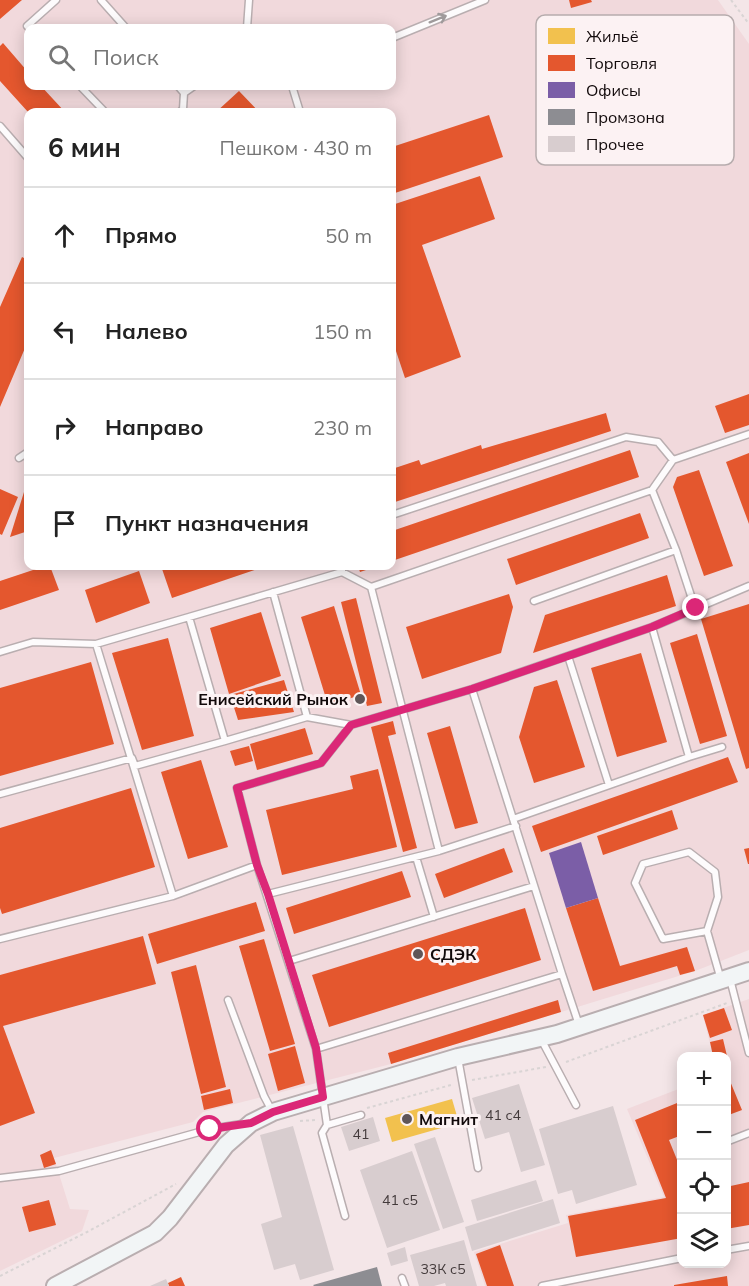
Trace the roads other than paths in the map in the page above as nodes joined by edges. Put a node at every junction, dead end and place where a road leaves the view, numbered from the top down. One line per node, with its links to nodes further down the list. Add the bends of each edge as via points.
1 (56, 0): 5 (lane)
2 (101, 0): 6 (lane)
3 (249, 0): 7 (lane)
4 (485, 0): 8 (lane, one-way to 4)
5 (29, 24)
6 (122, 24)
7 (247, 24)
8 (396, 36)
9 (84, 90): 14 (lane)
10 (181, 90): 13 (lane)
11 (188, 90): 13 (lane)
12 (293, 90): 16 (lane)
13 (184, 93): 15 (lane)
14 (101, 108)
15 (183, 108)
16 (299, 108)
17 (0, 126): 18 (lane)
18 (24, 153)
19 (749, 434): 22 (lane)
20 (24, 455): 21 (lane)
21 (19, 458)
22 (673, 460): 23 (lane); 24 (lane, via 658,442 626,437)
23 (652, 490): 25 (lane); 29 (lane)
24 (396, 514)
25 (676, 550): 31 (lane); 32 (lane)
26 (339, 570): 30 (lane)
27 (344, 570): 29 (lane)
28 (749, 586): 32 (lane)
29 (371, 587): 39 (lane)
30 (273, 592): 33 (lane); 40 (lane)
31 (534, 601)
32 (696, 608): 34 (lane)
33 (189, 617): 35 (lane); 42 (lane)
34 (652, 627): 37 (lane); 44 (lane)
35 (96, 644): 36 (lane, via 33,642); 45 (lane)
36 (0, 652)
37 (568, 656): 38 (lane); 47 (lane)
38 (472, 689): 39 (lane); 49 (lane)
39 (402, 709): 41 (lane); 51 (lane)
40 (307, 717): 41 (lane); 42 (lane)
41 (351, 725): 53 (lane, via 321,763 237,788)
42 (225, 741): 46 (lane)
43 (722, 747): 44 (lane)
44 (689, 757): 47 (lane)
45 (132, 758): 46 (lane); 48 (lane)
46 (135, 766): 56 (lane)
47 (609, 785): 49 (lane)
48 (0, 794)
49 (513, 819): 50 (lane)
50 (516, 826): 51 (lane); 54 (lane)
51 (439, 851): 52 (lane)
52 (416, 857): 55 (lane); 57 (lane)
53 (257, 865): 55 (lane); 56 (lane)
54 (534, 886): 57 (lane); 62 (lane)
55 (268, 894): 60 (lane)
56 (173, 896): 59 (lane)
57 (434, 917): 60 (lane)
58 (707, 931): 58 (lane, via 663,939 635,883 643,864 689,852 715,872 718,897); 63 (lane)
59 (0, 939)
60 (289, 962): 68 (lane)
61 (749, 971): 63 (street)
62 (562, 974): 65 (lane); 68 (lane)
63 (725, 979): 65 (street); 66 (lane)
64 (228, 1000): 73 (lane)
65 (580, 1027): 67 (street)
66 (747, 1036): 69 (lane)
67 (541, 1038): 70 (street); 72 (lane)
68 (316, 1048): 71 (lane)
69 (749, 1053)
70 (458, 1057): 71 (street); 79 (lane)
71 (323, 1097): 73 (street); 76 (lane)
72 (576, 1105)
73 (273, 1112): 75 (street)
74 (361, 1114): 76 (lane)
75 (251, 1123): 80 (lane, via 210,1129 58,1171); 86 (street, via 226,1145 155,1233)
76 (327, 1125): 81 (lane, via 322,1133)
77 (749, 1133): 78 (lane)
78 (731, 1140)
79 (478, 1168)
80 (0, 1178)
81 (345, 1216)
82 (749, 1246): 83 (lane)
83 (731, 1249)
84 (677, 1259): 88 (lane)
85 (402, 1278): 87 (lane)
86 (62, 1283)
87 (405, 1286)
88 (542, 1286)

